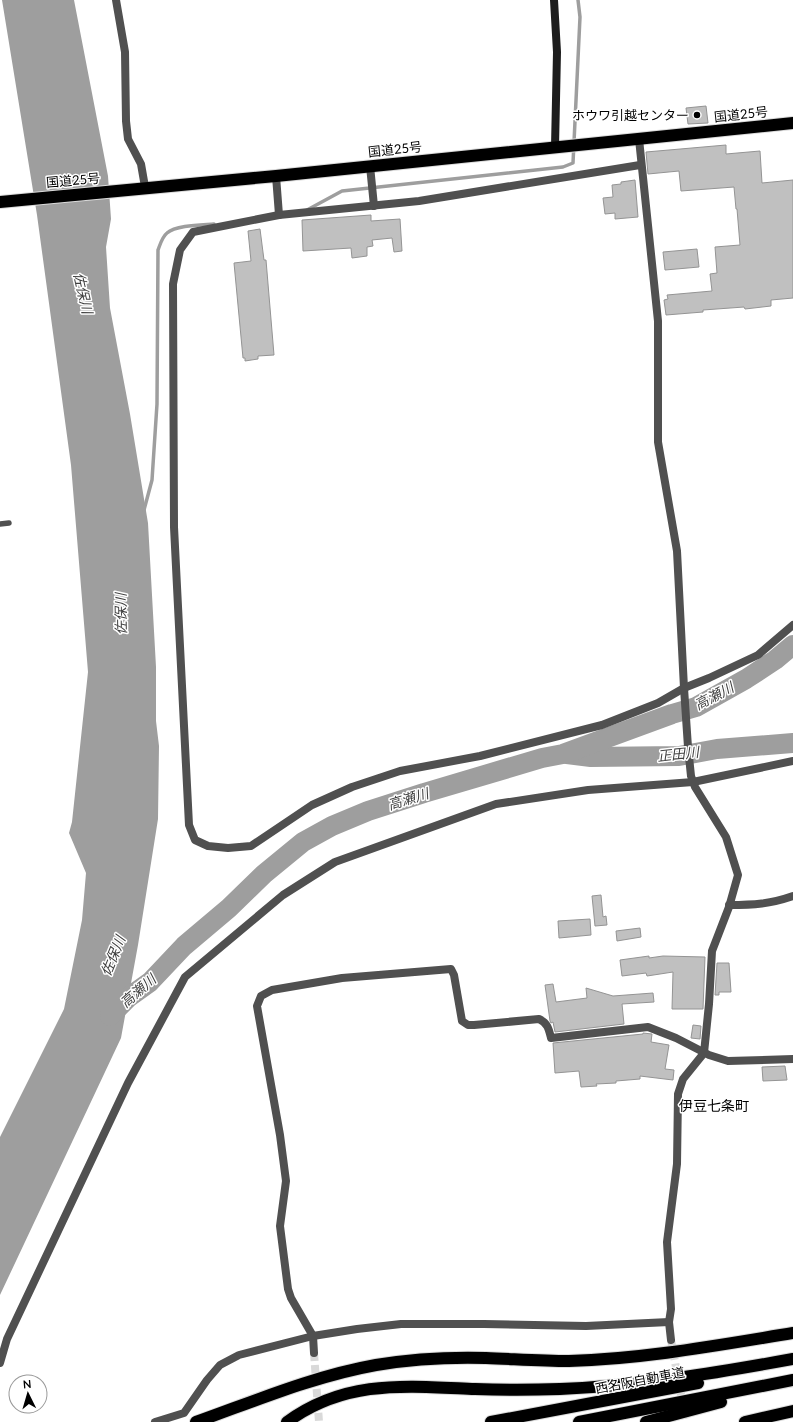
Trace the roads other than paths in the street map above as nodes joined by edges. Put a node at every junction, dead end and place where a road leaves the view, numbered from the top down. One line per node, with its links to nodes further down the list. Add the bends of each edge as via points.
1 (116, 0): 9 (street, via 125,52 128,139 141,164)
2 (554, 0): 5 (street)
3 (793, 123): 4 (highway, 国道25号)
4 (638, 139): 5 (highway, 国道25号); 6 (street)
5 (561, 147): 7 (highway, 国道25号)
6 (640, 165): 11 (street); 16 (street, via 658,321 658,442 677,551)
7 (370, 166): 8 (highway, 国道25号); 11 (street)
8 (276, 176): 9 (highway, 国道25号); 12 (street)
9 (145, 187): 10 (highway, 国道25号)
10 (0, 202)
11 (374, 206): 12 (street)
12 (279, 215): 16 (street, via 193,232 180,250 173,284 174,527 190,825 194,840 208,846 251,846 312,805 352,787 400,771 480,756 602,725)
13 (9, 523): 14 (lane)
14 (0, 524)
15 (793, 625): 16 (street, via 758,655)
16 (684, 690): 18 (street)
17 (793, 761): 18 (street)
18 (693, 782): 20 (street, via 726,837 738,875); 29 (street, via 588,790 496,804 335,862 283,895 258,915 185,977 128,1083 7,1339)
19 (793, 896): 20 (street, via 773,903)
20 (729, 905): 21 (street, via 712,950)
21 (704, 1053): 22 (street, via 728,1061); 23 (street, via 683,1080 678,1094 677,1164 667,1242 671,1309); 25 (street, via 648,1027 551,1038 548,1027 539,1020 468,1025 462,1021 451,969 342,978 272,990 261,996 257,1006 286,1181 280,1226 288,1288)
22 (793, 1059)
23 (669, 1322): 25 (street, via 586,1326 401,1324); 26 (street)
24 (793, 1333): 36 (highway, via 605,1359 485,1358 410,1360 376,1365 336,1374)
25 (313, 1336): 27 (street); 33 (street, via 239,1355 220,1365 206,1380)
26 (671, 1340)
27 (314, 1353)
28 (793, 1359): 37 (highway, via 716,1373 560,1389 384,1387 339,1395 318,1403)
29 (0, 1363)
30 (793, 1364): 38 (highway, 西名阪自動車道)
31 (793, 1381): 39 (highway); 40 (highway)
32 (793, 1411): 41 (highway)
33 (184, 1413): 34 (street); 35 (street)
34 (155, 1422)
35 (179, 1422)
36 (196, 1422)
37 (287, 1422)
38 (491, 1422)
39 (579, 1422)
40 (646, 1422)
41 (745, 1422)

